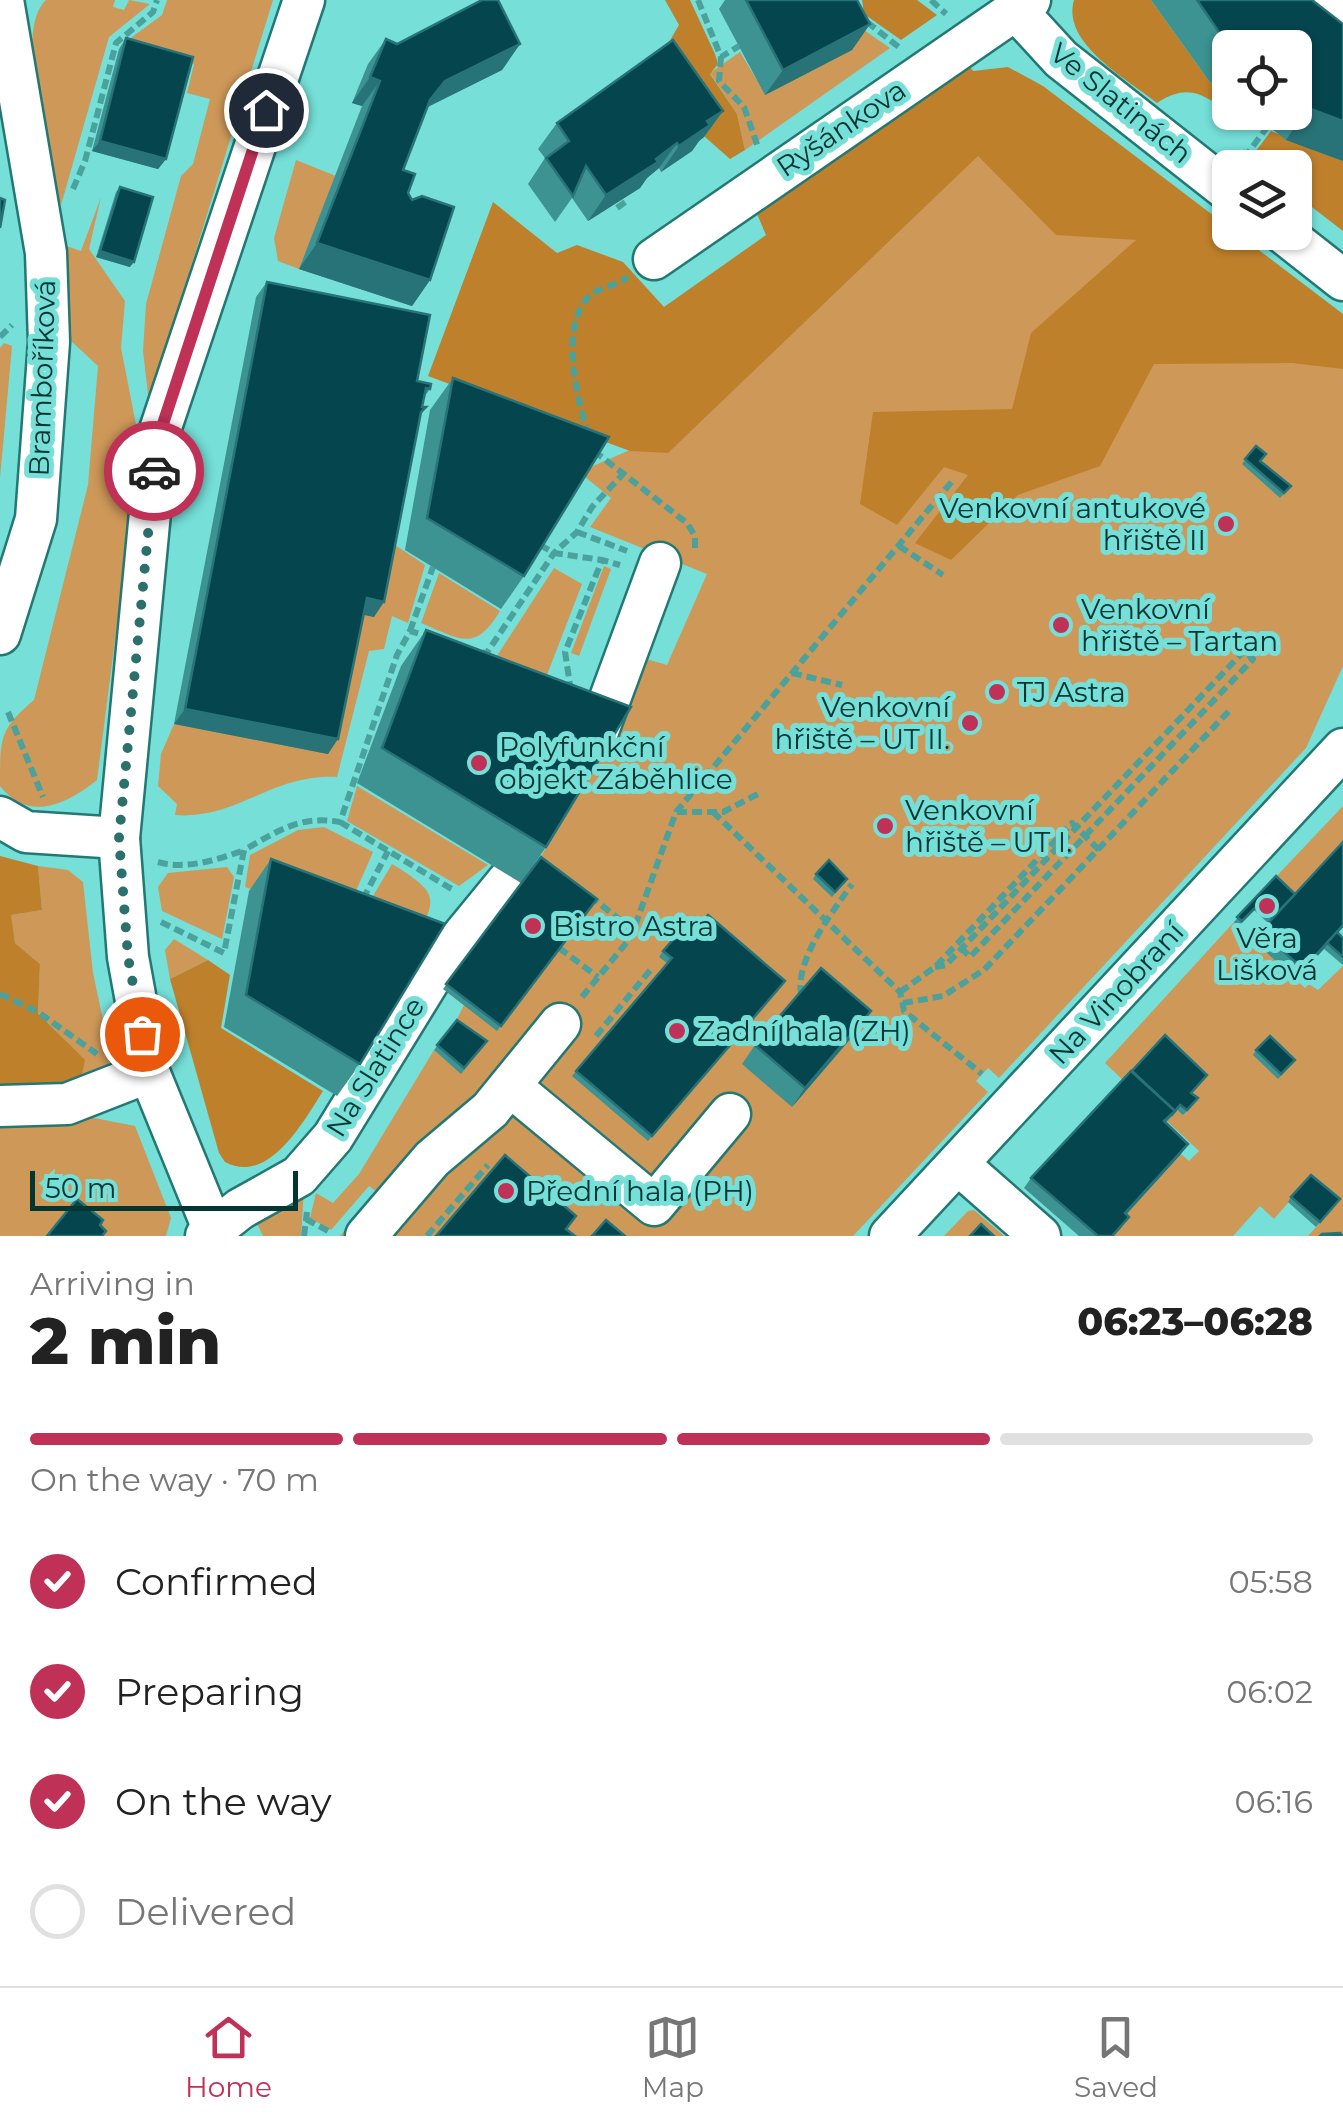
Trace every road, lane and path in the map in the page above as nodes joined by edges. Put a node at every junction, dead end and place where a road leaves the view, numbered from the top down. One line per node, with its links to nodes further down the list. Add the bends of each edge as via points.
1 (4, 0): 32 (street, Bramboříková, via 46,253 49,342 36,519)
2 (157, 0): 16 (path, via 153,12 116,44)
3 (304, 0): 50 (street, via 158,439)
4 (698, 0): 13 (path)
5 (931, 0): 9 (path)
6 (1334, 0): 8 (street)
7 (1023, 5): 15 (street, Ve Slatinách, via 1061,59); 20 (street, Ryšánkova)
8 (1343, 8)
9 (947, 15)
10 (860, 16): 12 (path)
11 (739, 46): 13 (path)
12 (900, 48)
13 (721, 56): 14 (path, via 718,81 744,107)
14 (758, 148)
15 (1212, 178)
16 (69, 198)
17 (628, 200): 18 (path)
18 (617, 208)
19 (1305, 250): 21 (street)
20 (644, 266): 22 (path, via 582,304 574,338 578,400 592,449)
21 (1343, 280)
22 (622, 475): 26 (path); 28 (path, via 688,523 697,546)
23 (954, 479): 25 (path)
24 (540, 545): 26 (path)
25 (899, 546): 30 (path); 36 (path)
26 (554, 552): 27 (path); 34 (path, via 486,654)
27 (602, 560): 28 (path); 35 (path)
28 (668, 565): 40 (street)
29 (433, 567): 31 (path)
30 (943, 574)
31 (410, 631): 33 (path); 47 (path, via 396,654)
32 (0, 634)
33 (430, 636)
34 (467, 648)
35 (565, 652)
36 (792, 673): 37 (path); 44 (path)
37 (842, 684)
38 (1230, 711): 52 (path)
39 (8, 712): 43 (path)
40 (596, 738)
41 (1340, 747): 82 (street, Na Vinobraní)
42 (758, 794): 45 (path)
43 (50, 812)
44 (676, 812): 45 (path); 62 (path)
45 (713, 812): 61 (path)
46 (0, 817): 50 (street, via 26,832)
47 (340, 822): 51 (path, via 294,821); 53 (path)
48 (1077, 828): 49 (path); 49 (path, via 1244,651 1253,659); 64 (path); 67 (path, via 1072,823)
49 (1085, 836): 52 (path); 64 (path, via 970,957)
50 (119, 838): 76 (street, via 128,957)
51 (244, 850): 54 (path, via 216,860); 65 (path)
52 (1099, 850): 73 (path, via 969,983 944,996)
53 (388, 851): 58 (path); 59 (path)
54 (158, 862)
55 (511, 877): 84 (street, Na Slatince, via 438,966 333,1136 299,1176 240,1209)
56 (852, 884): 61 (path)
57 (578, 886): 62 (path)
58 (461, 895)
59 (356, 913)
60 (150, 917): 65 (path)
61 (827, 922): 70 (path); 72 (path, via 798,978)
62 (634, 931): 69 (path)
63 (560, 948): 69 (path)
64 (962, 949): 67 (path)
65 (224, 953): 66 (path)
66 (236, 960)
67 (935, 967): 70 (path)
68 (652, 968): 74 (path)
69 (598, 978): 74 (path)
70 (900, 992): 73 (path)
71 (0, 994): 75 (path)
72 (802, 995)
73 (903, 1003): 77 (path)
74 (576, 1032): 78 (street)
75 (106, 1056)
76 (150, 1072): 79 (street, via 67,1104); 84 (street)
77 (982, 1074)
78 (510, 1086): 80 (street, via 654,1205); 85 (street)
79 (0, 1106)
80 (730, 1114)
81 (492, 1160): 86 (path)
82 (958, 1164): 87 (street, Na Vinobraní); 88 (street)
83 (306, 1219): 85 (path)
84 (212, 1234)
85 (349, 1234)
86 (428, 1236)
87 (890, 1236)
88 (1040, 1236)

